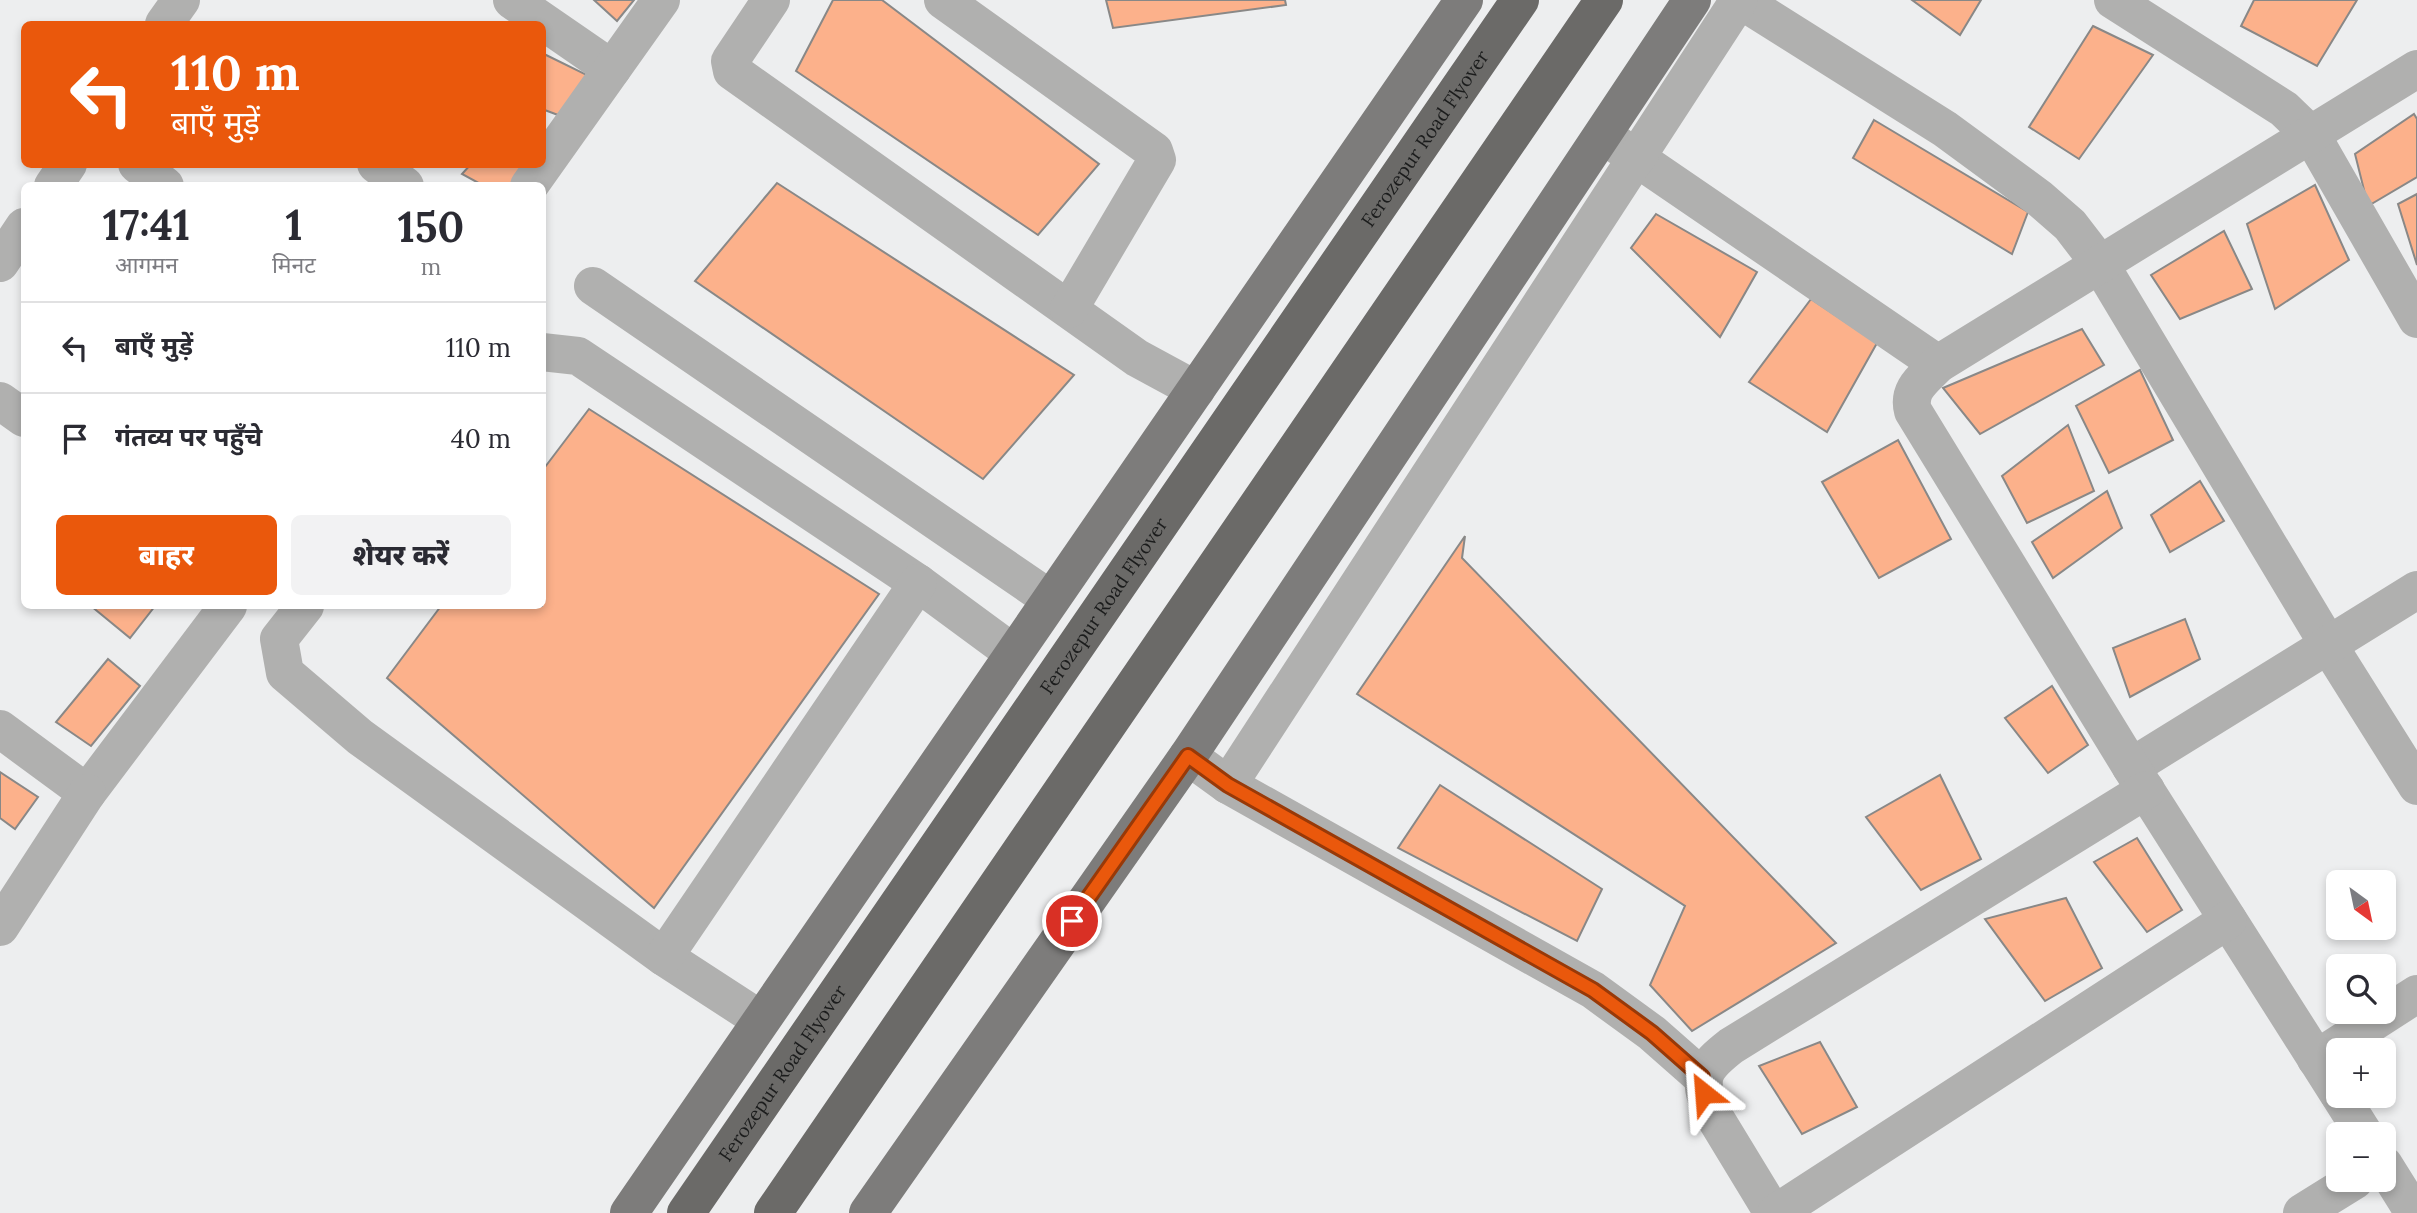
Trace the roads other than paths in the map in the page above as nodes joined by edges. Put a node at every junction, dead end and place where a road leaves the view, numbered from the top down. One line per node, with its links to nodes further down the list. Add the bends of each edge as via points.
1 (512, 0): 11 (street)
2 (662, 0): 13 (street)
3 (771, 0): 25 (street, via 730,61 732,71)
4 (943, 0): 25 (street, via 1154,152 1157,160)
5 (1464, 0): 29 (main road)
6 (1520, 0): 56 (highway, Ferozepur Road Flyover)
7 (1604, 0): 57 (highway)
8 (1692, 0): 15 (main road)
9 (1740, 0): 17 (street); 23 (street, via 1945,129 2070,225)
10 (2113, 0): 16 (street, via 2284,109)
11 (542, 21)
12 (546, 23): 13 (street)
13 (612, 69): 18 (street)
14 (2417, 69): 16 (street)
15 (1603, 134): 17 (street); 40 (main road)
16 (2312, 136): 23 (street); 26 (street)
17 (1637, 159): 28 (street); 42 (street)
18 (546, 162)
19 (142, 168): 21 (street)
20 (381, 168): 22 (street)
21 (160, 182)
22 (400, 182)
23 (2100, 264): 28 (street); 37 (street)
24 (593, 286): 34 (street)
25 (1069, 309): 29 (street, via 1137,358)
26 (2417, 319)
27 (546, 352): 32 (street, via 578,356)
28 (1938, 364): 41 (street, via 1912,390 1913,411)
29 (1196, 390): 34 (main road)
30 (0, 401): 31 (street)
31 (21, 416)
32 (918, 583): 38 (street); 47 (street)
33 (2417, 590): 37 (street)
34 (1050, 598): 38 (main road)
35 (226, 609): 44 (street)
36 (303, 609): 47 (street, via 279,639 285,673 360,737)
37 (2329, 646): 41 (street); 43 (street)
38 (1013, 653): 49 (main road)
39 (0, 729): 44 (street)
40 (1188, 756): 42 (street); 58 (main road)
41 (2138, 778): 45 (street); 52 (street, via 1731,1046 1712,1061)
42 (1228, 785): 52 (street, via 1593,990)
43 (2417, 786)
44 (87, 793): 46 (street)
45 (2228, 920): 50 (street); 59 (street)
46 (0, 927)
47 (664, 957): 49 (street)
48 (2417, 994): 50 (street)
49 (761, 1020): 55 (main road)
50 (2316, 1059): 51 (street)
51 (2326, 1074)
52 (1702, 1077): 59 (street, via 1711,1111)
53 (2396, 1184): 61 (street)
54 (2336, 1192): 60 (street)
55 (629, 1213)
56 (686, 1213)
57 (773, 1213)
58 (868, 1213)
59 (1774, 1213)
60 (2302, 1213)
61 (2414, 1213)

